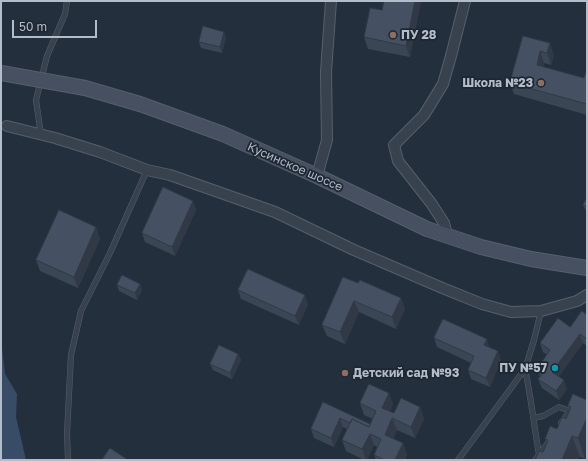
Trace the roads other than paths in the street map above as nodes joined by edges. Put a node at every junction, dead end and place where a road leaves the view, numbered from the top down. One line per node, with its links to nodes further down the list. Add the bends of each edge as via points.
1 (67, 1): 6 (lane, via 65,14 47,56 36,100)
2 (331, 1): 8 (street, via 326,72 327,140)
3 (465, 1): 9 (street, via 443,84 424,115 394,145 398,161 444,222)
4 (1, 72): 8 (main road, Кусинское шоссе, bridge, via 85,88 140,104 223,134)
5 (4, 126): 6 (street)
6 (41, 135): 7 (street, via 100,152)
7 (147, 170): 12 (street, via 170,175 274,212 354,250 482,304 511,312); 18 (lane, via 81,311 70,355)
8 (317, 176): 9 (main road, Кусинское шоссе, via 427,229)
9 (447, 236): 10 (main road, Кусинское шоссе, via 531,259)
10 (587, 268)
11 (587, 295): 12 (street, via 578,301)
12 (541, 311): 13 (lane)
13 (524, 369): 14 (lane); 19 (lane)
14 (533, 418): 15 (lane, via 543,416 559,407 570,411); 17 (lane)
15 (557, 430)
16 (552, 436): 17 (lane)
17 (539, 454): 20 (lane)
18 (68, 460)
19 (458, 460)
20 (535, 460)

